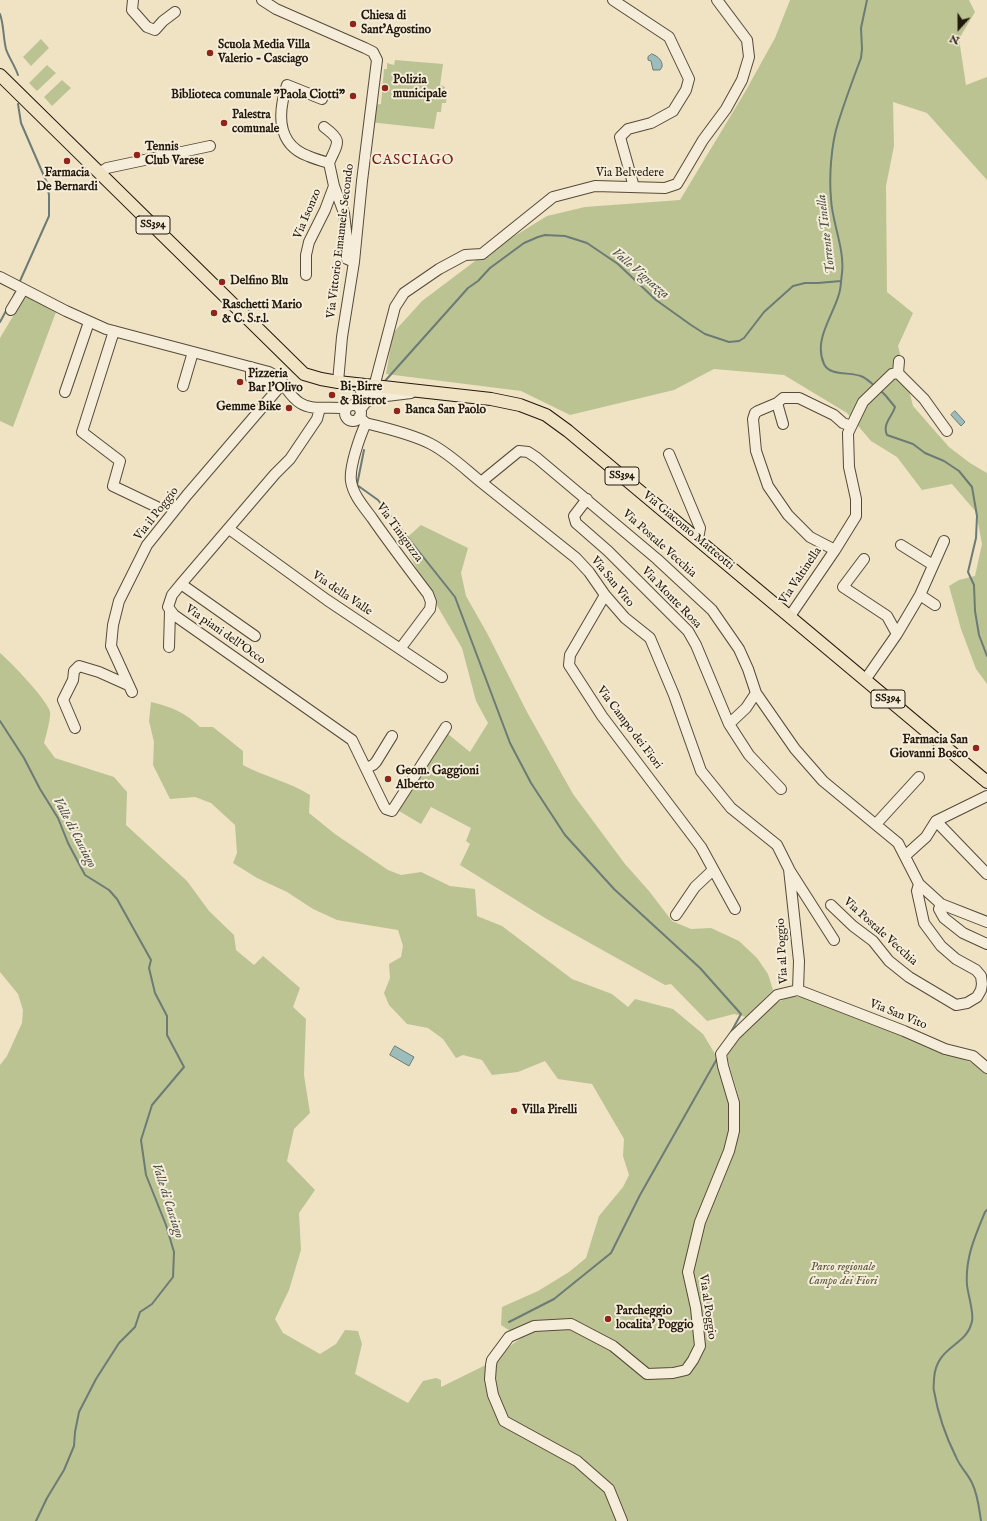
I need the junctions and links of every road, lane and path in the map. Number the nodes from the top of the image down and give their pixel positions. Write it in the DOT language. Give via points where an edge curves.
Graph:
graph roads {
  1 [pos="132,0"];
  2 [pos="262,0"];
  3 [pos="613,0"];
  4 [pos="717,0"];
  5 [pos="176,12"];
  6 [pos="0,75"];
  7 [pos="322,99"];
  8 [pos="324,126"];
  9 [pos="210,146"];
  10 [pos="329,163"];
  11 [pos="99,173"];
  12 [pos="334,186"];
  13 [pos="634,187"];
  14 [pos="354,262"];
  15 [pos="306,275"];
  16 [pos="0,277"];
  17 [pos="23,290"];
  18 [pos="11,310"];
  19 [pos="89,322"];
  20 [pos="114,332"];
  21 [pos="193,352"];
  22 [pos="899,361"];
  23 [pos="898,373"];
  24 [pos="338,382"];
  25 [pos="283,383"];
  26 [pos="183,386"];
  27 [pos="368,386"];
  28 [pos="65,392"];
  29 [pos="427,392"];
  30 [pos="777,403"];
  31 [pos="320,408"];
  32 [pos="346,409"];
  33 [pos="362,411"];
  34 [pos="783,424"];
  35 [pos="851,426"];
  36 [pos="948,431"];
  37 [pos="669,454"];
  38 [pos="481,482"];
  39 [pos="587,498"];
  40 [pos="157,507"];
  41 [pos="229,529"];
  42 [pos="698,539"];
  43 [pos="944,541"];
  44 [pos="901,545"];
  45 [pos="835,550"];
  46 [pos="864,559"];
  47 [pos="933,565"];
  48 [pos="181,584"];
  49 [pos="920,595"];
  50 [pos="605,596"];
  51 [pos="934,605"];
  52 [pos="170,611"];
  53 [pos="790,616"];
  54 [pos="898,634"];
  55 [pos="255,636"];
  56 [pos="168,646"];
  57 [pos="400,649"];
  58 [pos="442,677"];
  59 [pos="865,680"];
  60 [pos="756,694"];
  61 [pos="729,724"];
  62 [pos="446,726"];
  63 [pos="75,728"];
  64 [pos="392,736"];
  65 [pos="692,748"];
  66 [pos="366,768"];
  67 [pos="919,777"];
  68 [pos="987,782"];
  69 [pos="781,789"];
  70 [pos="987,796"];
  71 [pos="936,821"];
  72 [pos="876,824"];
  73 [pos="906,855"];
  74 [pos="789,869"];
  75 [pos="713,870"];
  76 [pos="987,874"];
  77 [pos="919,884"];
  78 [pos="941,904"];
  79 [pos="831,905"];
  80 [pos="735,909"];
  81 [pos="676,915"];
  82 [pos="987,922"];
  83 [pos="834,940"];
  84 [pos="987,944"];
  85 [pos="798,990"];
  86 [pos="987,1068"];
  87 [pos="622,1521"];
  1 -- 5 [label="street" via="132,10 147,26 155,30"];
  2 -- 14 [label="street, Via Vittorio Emanuele Secondo" via="276,9 373,52 377,60"];
  3 -- 13 [label="street" via="669,37 689,79 686,90 673,111 650,123 628,130 620,137"];
  4 -- 13 [label="street, Via Belvedere" via="747,40 749,57 742,80 677,184 665,188"];
  6 -- 11 [label="main road, Via Giacomo Matteotti / SS394"];
  7 -- 10 [label="street" via="287,85 283,98 283,134 293,147 307,156"];
  8 -- 10 [label="street" via="337,139"];
  9 -- 11 [label="street" via="107,168"];
  10 -- 12 [label="street"];
  11 -- 24 [label="main road, Via Giacomo Matteotti / SS394" via="300,371 309,376"];
  12 -- 14 [label="street" via="344,213 347,259"];
  12 -- 15 [label="street, Via Isonzo" via="309,242"];
  13 -- 27 [label="street, Via Belvedere" via="595,186 553,197 482,254 465,256 439,269 404,293 395,306"];
  14 -- 24 [label="street, Via Vittorio Emanuele Secondo"];
  16 -- 17 [label="street"];
  17 -- 18 [label="street"];
  17 -- 19 [label="street"];
  19 -- 20 [label="street"];
  19 -- 28 [label="street"];
  20 -- 21 [label="street"];
  20 -- 40 [label="street" via="82,432 120,461 113,486"];
  21 -- 25 [label="street" via="251,367 251,378 268,384 276,375"];
  21 -- 26 [label="street"];
  22 -- 23 [label="street"];
  23 -- 35 [label="street, Via Valtinella" via="892,374 863,402"];
  23 -- 36 [label="street" via="924,399"];
  24 -- 27 [label="main road, Via Giacomo Matteotti / SS394"];
  25 -- 31 [label="street" via="298,402"];
  25 -- 63 [label="street, Via il Poggio" via="147,545 119,601 113,626 111,646 130,688 99,672 79,666 74,671 73,680 63,700"];
  27 -- 29 [label="main road, Via Giacomo Matteotti / SS394"];
  27 -- 33 [label="street, Via Belvedere" via="361,395"];
  29 -- 33 [label="street" via="378,397"];
  29 -- 42 [label="main road, Via Giacomo Matteotti / SS394" via="520,405 546,415"];
  30 -- 34 [label="street"];
  30 -- 35 [label="street, Via Valtinella" via="783,398 799,398"];
  30 -- 45 [label="street, Via Valtinella" via="755,413 753,419 756,451 768,486 788,515 810,537"];
  31 -- 32 [label="street"];
  31 -- 41 [label="street, Via piani dell'Occo" via="317,419 290,460"];
  32 -- 33 [label="street" via="352,405"];
  32 -- 33 [label="street" via="348,419 355,420"];
  33 -- 38 [label="street" via="432,444"];
  33 -- 57 [label="street, Via Tiniguzza" via="361,434 352,468 352,484 361,503 428,594 431,602 430,609"];
  35 -- 45 [label="street, Via Valtinella" via="848,433 849,467 856,499 856,516"];
  37 -- 42 [label="street" via="700,528"];
  38 -- 39 [label="street, Via Postale Vecchia" via="515,453 523,451 532,454"];
  38 -- 50 [label="street, Via San Vito" via="576,558"];
  39 -- 60 [label="street, Via Postale Vecchia" via="712,610 739,649"];
  39 -- 61 [label="street, Via Monte Rosa" via="575,514 575,521 688,631"];
  41 -- 48 [label="street, Via piani dell'Occo"];
  41 -- 57 [label="street, Via della Valle"];
  42 -- 53 [label="main road, Via Giacomo Matteotti / SS394"];
  43 -- 47 [label="street"];
  44 -- 47 [label="street"];
  45 -- 53 [label="street, Via Valtinella"];
  46 -- 54 [label="street" via="843,587 887,616"];
  47 -- 49 [label="street"];
  48 -- 52 [label="street, Via piani dell'Occo" via="170,599"];
  48 -- 55 [label="street"];
  49 -- 51 [label="street"];
  49 -- 54 [label="street"];
  50 -- 65 [label="street, Via San Vito" via="625,618 650,638 674,695"];
  50 -- 75 [label="street, Via Campo dei Fiori" via="570,655 569,665 602,716 701,847"];
  52 -- 56 [label="street"];
  52 -- 66 [label="street, Via piani dell'Occo" via="352,740"];
  53 -- 59 [label="main road, SS394"];
  54 -- 59 [label="street"];
  57 -- 58 [label="street, Via della Valle"];
  59 -- 68 [label="main road, SS394"];
  60 -- 61 [label="street"];
  60 -- 72 [label="street, Via Postale Vecchia" via="795,749 823,781"];
  61 -- 69 [label="street, Via Monte Rosa" via="749,755"];
  62 -- 66 [label="street, Via piani dell'Occo" via="392,811 384,806"];
  64 -- 66 [label="street" via="376,762"];
  65 -- 74 [label="street, Via al Poggio" via="701,771 709,781 731,808 777,845"];
  67 -- 72 [label="street"];
  70 -- 71 [label="street"];
  71 -- 73 [label="street" via="926,837"];
  71 -- 76 [label="street"];
  72 -- 73 [label="street, Via Postale Vecchia" via="898,843"];
  73 -- 77 [label="street, Via Postale Vecchia"];
  74 -- 83 [label="street, Via al Poggio"];
  74 -- 85 [label="street, Via al Poggio" via="799,961"];
  75 -- 80 [label="street, Via Campo dei Fiori"];
  75 -- 81 [label="street" via="695,887"];
  77 -- 78 [label="street, Via Postale Vecchia"];
  77 -- 79 [label="street, Via Postale Vecchia" via="916,891 924,923 941,946 981,976 981,990 967,1003 956,1005 909,977 888,961 873,941"];
  78 -- 82 [label="street, Via Postale Vecchia"];
  78 -- 84 [label="street, Via Postale Vecchia" via="939,909 944,918 963,933"];
  85 -- 86 [label="street, Via San Vito" via="945,1049 973,1056"];
  85 -- 87 [label="street, Via al Poggio" via="777,996 735,1035 721,1054 734,1103 734,1131 729,1151 700,1222 688,1272 696,1308 700,1346 686,1370 648,1374 613,1346 572,1324 534,1326 509,1337 492,1360 490,1379 493,1395 504,1421 577,1461 609,1488"];
}
